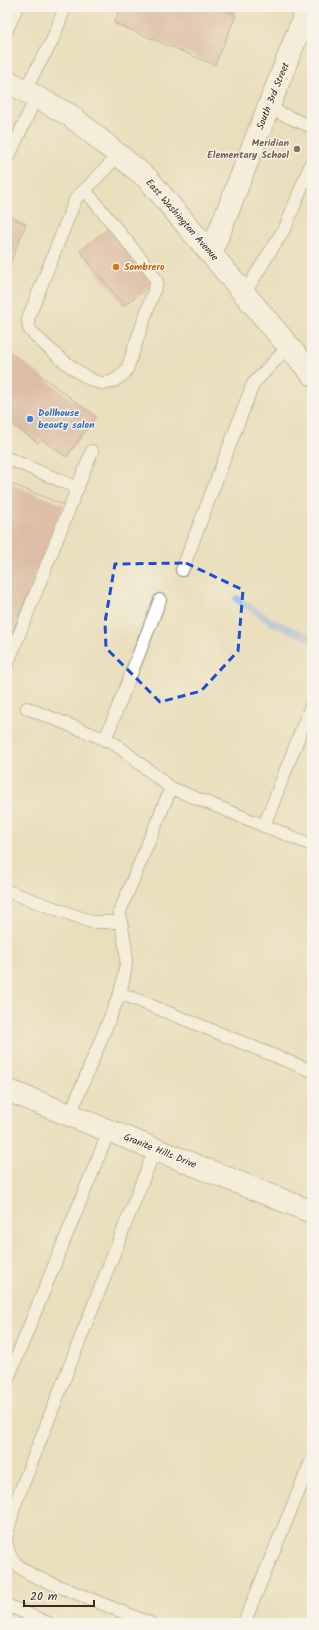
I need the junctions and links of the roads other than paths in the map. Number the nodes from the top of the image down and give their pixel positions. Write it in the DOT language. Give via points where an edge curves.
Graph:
graph roads {
  1 [pos="17,7"];
  2 [pos="65,7"];
  3 [pos="308,7"];
  4 [pos="7,30"];
  5 [pos="23,90"];
  6 [pos="268,108"];
  7 [pos="312,127"];
  8 [pos="7,153"];
  9 [pos="118,155"];
  10 [pos="312,160"];
  11 [pos="85,190"];
  12 [pos="211,253"];
  13 [pos="244,294"];
  14 [pos="288,347"];
  15 [pos="312,374"];
  16 [pos="92,451"];
  17 [pos="7,458"];
  18 [pos="78,488"];
  19 [pos="182,570"];
  20 [pos="160,600"];
  21 [pos="7,666"];
  22 [pos="312,703"];
  23 [pos="27,708"];
  24 [pos="105,740"];
  25 [pos="171,788"];
  26 [pos="264,826"];
  27 [pos="312,845"];
  28 [pos="7,891"];
  29 [pos="120,922"];
  30 [pos="120,993"];
  31 [pos="312,1071"];
  32 [pos="7,1090"];
  33 [pos="70,1115"];
  34 [pos="109,1131"];
  35 [pos="155,1149"];
  36 [pos="312,1212"];
  37 [pos="7,1381"];
  38 [pos="312,1460"];
  39 [pos="7,1535"];
  40 [pos="7,1544"];
  41 [pos="7,1605"];
  42 [pos="48,1623"];
  43 [pos="150,1623"];
  44 [pos="244,1623"];
  1 -- 4 [label="lane"];
  2 -- 5 [label="lane" via="52,41"];
  3 -- 6 [label="street, South 3rd Street"];
  5 -- 8 [label="lane" via="10,154"];
  5 -- 9 [label="street, East Washington Avenue" via="71,116"];
  6 -- 7 [label="lane"];
  6 -- 12 [label="street, South 3rd Street"];
  9 -- 11 [label="lane"];
  9 -- 12 [label="street, East Washington Avenue" via="148,179"];
  10 -- 13 [label="lane" via="286,226"];
  11 -- 11 [label="lane" via="151,271 157,282 127,369 121,378 102,384 88,379 41,342 29,329 28,319 76,198"];
  12 -- 13 [label="street, East Washington Avenue"];
  13 -- 14 [label="street, East Washington Avenue"];
  14 -- 15 [label="street, East Washington Avenue"];
  14 -- 19 [label="lane" via="253,384"];
  16 -- 18 [label="lane"];
  17 -- 18 [label="lane"];
  18 -- 21 [label="lane"];
  20 -- 24 [label="lane"];
  22 -- 26 [label="lane"];
  23 -- 24 [label="lane"];
  24 -- 25 [label="lane" via="114,744"];
  25 -- 26 [label="lane"];
  25 -- 29 [label="lane" via="120,911"];
  26 -- 27 [label="lane"];
  28 -- 29 [label="lane" via="92,922"];
  29 -- 30 [label="lane" via="126,956"];
  30 -- 31 [label="lane"];
  30 -- 33 [label="lane"];
  32 -- 33 [label="street, Granite Hills Drive"];
  33 -- 34 [label="street, Granite Hills Drive"];
  34 -- 35 [label="street, Granite Hills Drive"];
  34 -- 37 [label="lane"];
  35 -- 36 [label="street, Granite Hills Drive"];
  35 -- 39 [label="lane" via="14,1507"];
  38 -- 44 [label="lane"];
  40 -- 43 [label="lane" via="13,1562 36,1578"];
  41 -- 42 [label="lane"];
}
